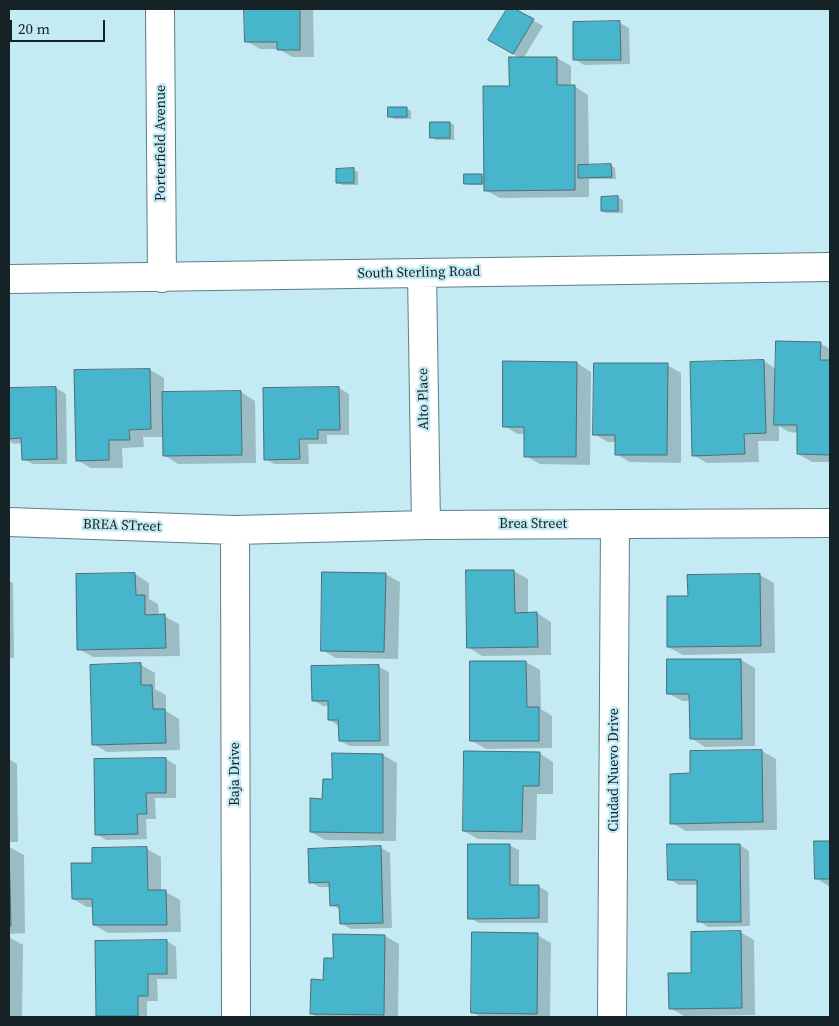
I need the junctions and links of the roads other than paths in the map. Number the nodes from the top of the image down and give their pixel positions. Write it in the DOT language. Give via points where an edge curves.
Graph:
graph roads {
  1 [pos="160,9"];
  2 [pos="830,267"];
  3 [pos="422,273"];
  4 [pos="162,278"];
  5 [pos="9,280"];
  6 [pos="9,522"];
  7 [pos="830,523"];
  8 [pos="615,524"];
  9 [pos="426,525"];
  10 [pos="235,530"];
  11 [pos="236,1017"];
  12 [pos="612,1017"];
  1 -- 4 [label="street, Porterfield Avenue"];
  2 -- 3 [label="street, South Sterling Road"];
  3 -- 4 [label="street, South Sterling Road"];
  3 -- 9 [label="street, Alto Place"];
  4 -- 5 [label="street, South Sterling Road"];
  6 -- 10 [label="street, BREA STreet"];
  7 -- 8 [label="street, Brea Street"];
  8 -- 9 [label="street, Brea Street"];
  8 -- 12 [label="street, Ciudad Nuevo Drive"];
  9 -- 10 [label="street, Brea Street"];
  10 -- 11 [label="street, Baja Drive"];
}
